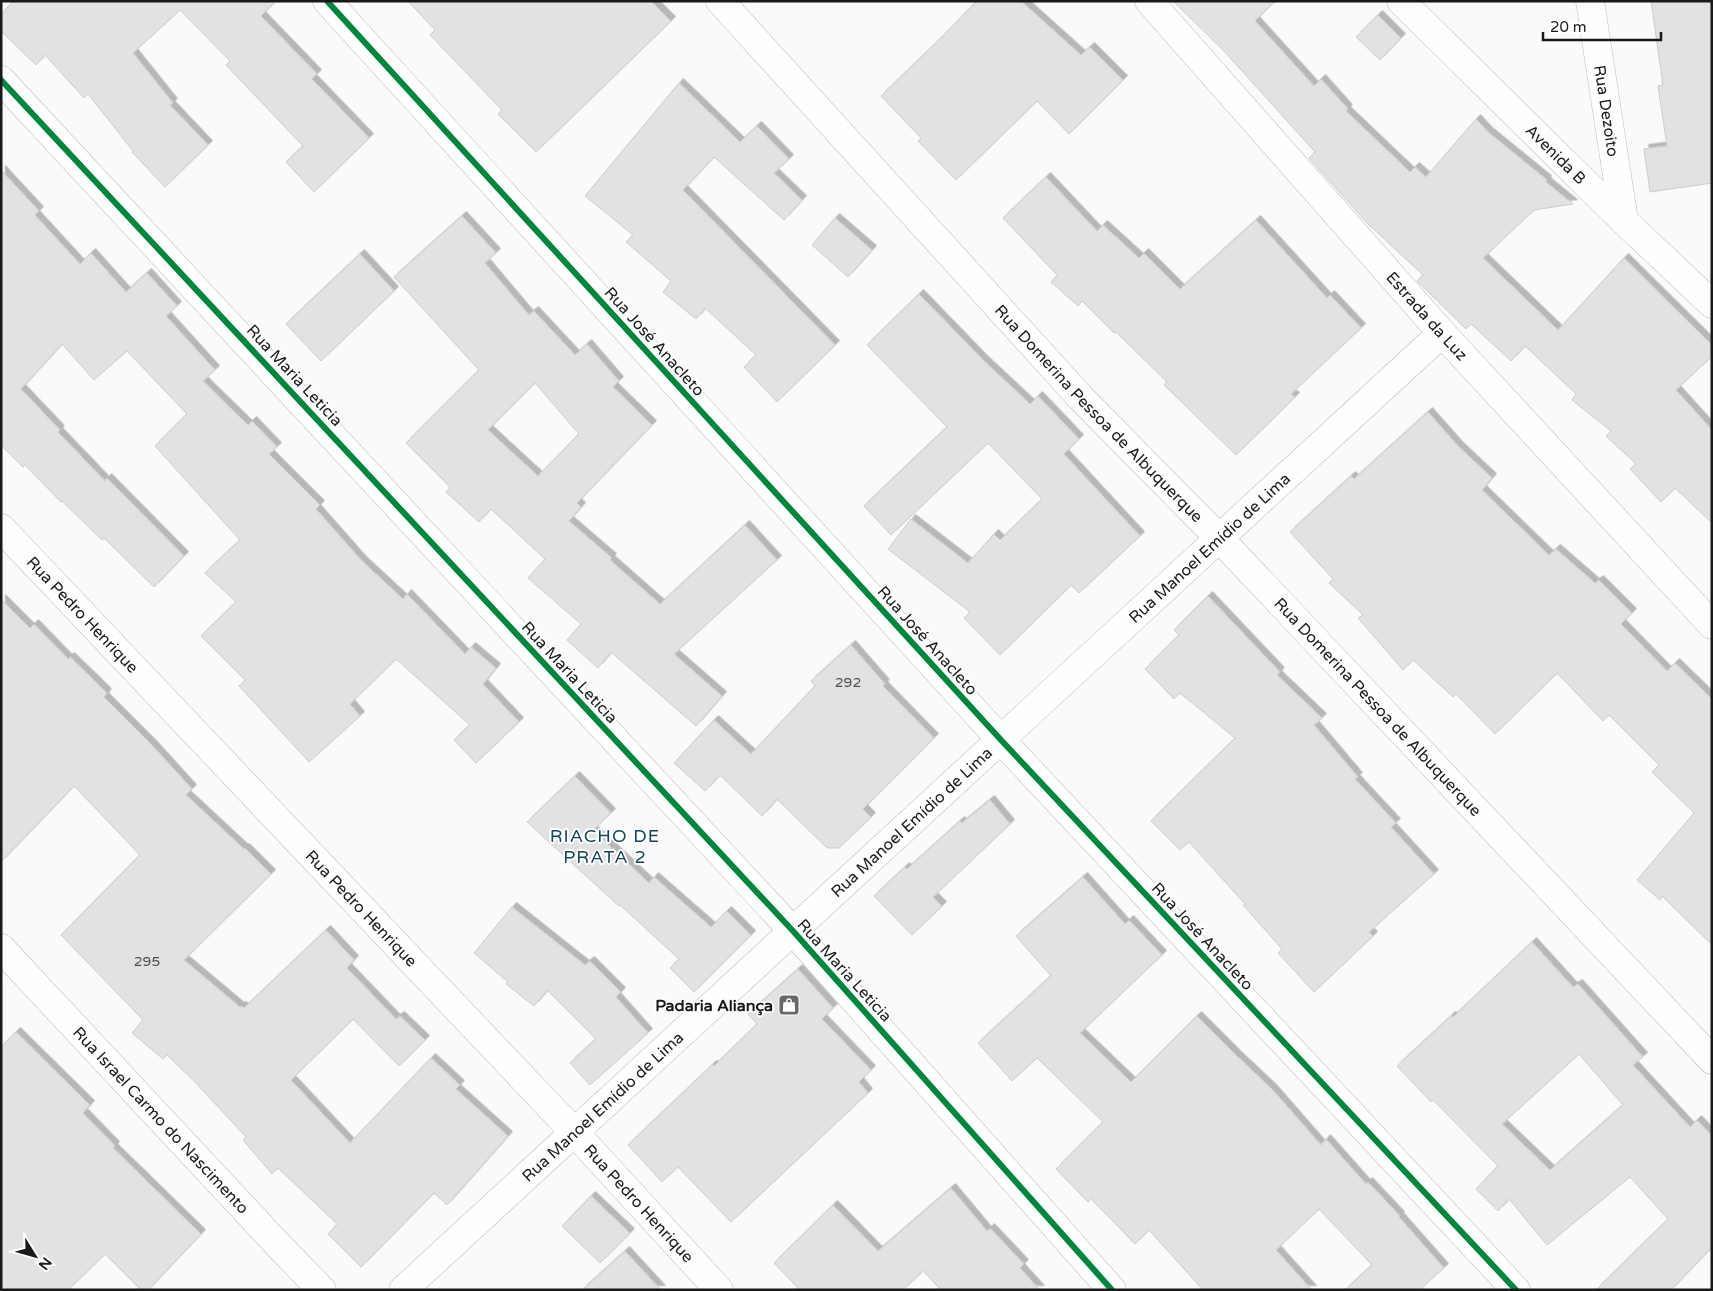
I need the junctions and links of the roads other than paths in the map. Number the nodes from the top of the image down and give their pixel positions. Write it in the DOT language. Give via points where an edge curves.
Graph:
graph roads {
  1 [pos="327,1"];
  2 [pos="720,1"];
  3 [pos="1149,1"];
  4 [pos="1402,1"];
  5 [pos="1590,1"];
  6 [pos="1,80"];
  7 [pos="1624,221"];
  8 [pos="1712,304"];
  9 [pos="1442,333"];
  10 [pos="1,528"];
  11 [pos="1219,538"];
  12 [pos="1712,625"];
  13 [pos="1001,740"];
  14 [pos="793,932"];
  15 [pos="1,948"];
  16 [pos="1712,1060"];
  17 [pos="574,1133"];
  18 [pos="322,1290"];
  19 [pos="403,1290"];
  20 [pos="719,1290"];
  21 [pos="1112,1290"];
  22 [pos="1516,1290"];
  1 -- 13 [label="street, Rua José Anacleto"];
  2 -- 11 [label="street, Rua Domerina Pessoa de Albuquerque" via="1081,398"];
  3 -- 9 [label="street, Estrada da Luz"];
  4 -- 7 [label="street, Avenida B"];
  5 -- 7 [label="street, Rua Dezoito"];
  6 -- 14 [label="street, Rua Maria Leticia"];
  7 -- 8 [label="street, Avenida B"];
  9 -- 11 [label="street, Rua Manoel Emídio de Lima"];
  9 -- 12 [label="street, Estrada da Luz"];
  10 -- 17 [label="street, Rua Pedro Henrique"];
  11 -- 13 [label="street, Rua Manoel Emídio de Lima"];
  11 -- 16 [label="street, Rua Domerina Pessoa de Albuquerque"];
  13 -- 14 [label="street, Rua Manoel Emídio de Lima"];
  13 -- 22 [label="street, Rua José Anacleto"];
  14 -- 17 [label="street, Rua Manoel Emídio de Lima"];
  14 -- 21 [label="street, Rua Maria Leticia"];
  15 -- 18 [label="street, Rua Israel Carmo do Nascimento"];
  17 -- 19 [label="street, Rua Manoel Emídio de Lima"];
  17 -- 20 [label="street, Rua Pedro Henrique"];
}
